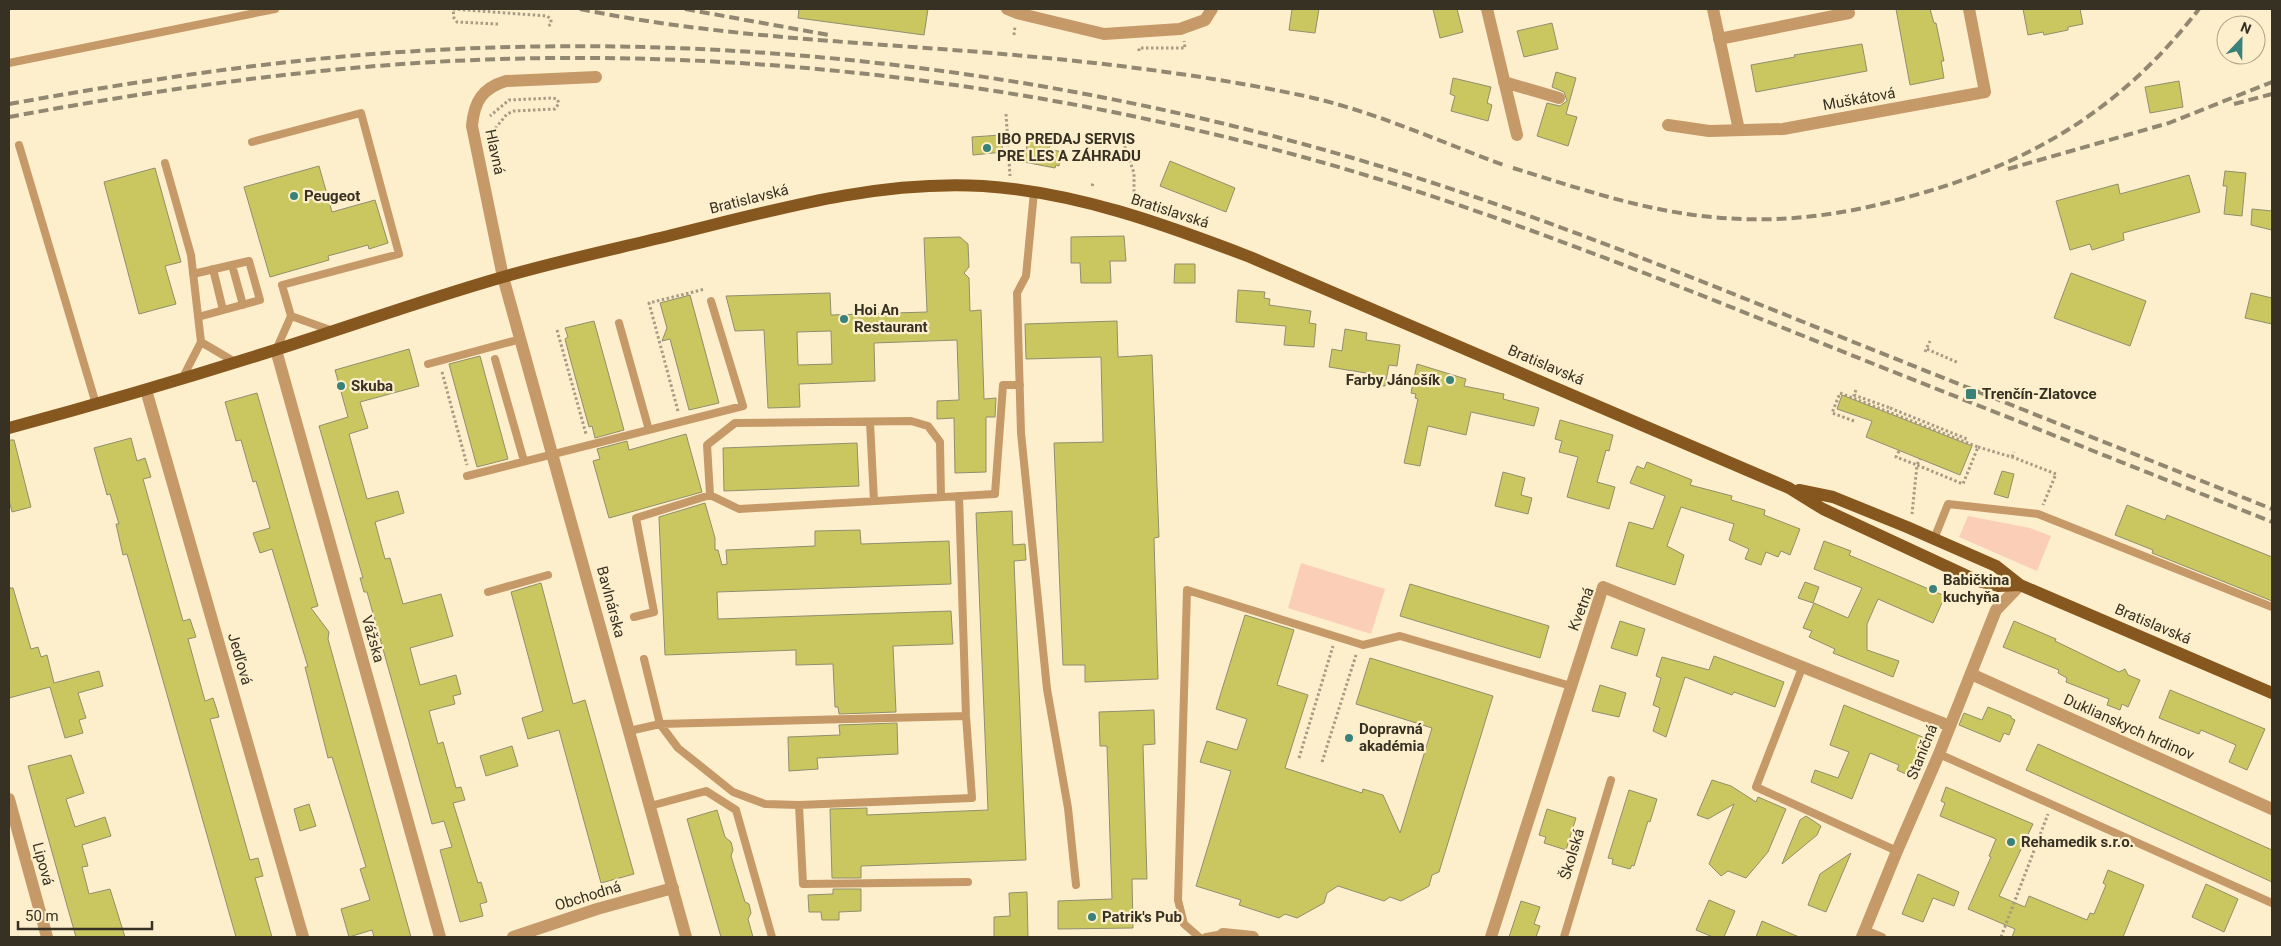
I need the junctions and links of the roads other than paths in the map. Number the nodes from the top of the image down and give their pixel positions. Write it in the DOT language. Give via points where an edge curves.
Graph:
graph roads {
  1 [pos="274,9"];
  2 [pos="1007,9"];
  3 [pos="1212,9"];
  4 [pos="1487,9"];
  5 [pos="1712,9"];
  6 [pos="1969,9"];
  7 [pos="1848,13"];
  8 [pos="1719,39"];
  9 [pos="9,64"];
  10 [pos="596,77"];
  11 [pos="1504,82"];
  12 [pos="1559,98"];
  13 [pos="1668,124"];
  14 [pos="1739,130"];
  15 [pos="1517,135"];
  16 [pos="252,142"];
  17 [pos="19,145"];
  18 [pos="165,163"];
  19 [pos="1034,192"];
  20 [pos="232,265"];
  21 [pos="213,269"];
  22 [pos="193,274"];
  23 [pos="504,277"];
  24 [pos="711,301"];
  25 [pos="243,305"];
  26 [pos="223,310"];
  27 [pos="290,316"];
  28 [pos="198,317"];
  29 [pos="619,324"];
  30 [pos="334,331"];
  31 [pos="521,339"];
  32 [pos="201,342"];
  33 [pos="276,350"];
  34 [pos="495,359"];
  35 [pos="235,362"];
  36 [pos="428,364"];
  37 [pos="182,379"];
  38 [pos="1020,385"];
  39 [pos="146,390"];
  40 [pos="96,404"];
  41 [pos="870,422"];
  42 [pos="9,428"];
  43 [pos="649,430"];
  44 [pos="552,454"];
  45 [pos="524,461"];
  46 [pos="469,475"];
  47 [pos="1789,488"];
  48 [pos="710,495"];
  49 [pos="959,496"];
  50 [pos="941,497"];
  51 [pos="874,501"];
  52 [pos="1934,539"];
  53 [pos="548,576"];
  54 [pos="2020,585"];
  55 [pos="488,592"];
  56 [pos="2272,607"];
  57 [pos="634,617"];
  58 [pos="644,659"];
  59 [pos="1802,668"];
  60 [pos="1972,674"];
  61 [pos="1571,686"];
  62 [pos="2272,693"];
  63 [pos="966,716"];
  64 [pos="660,724"];
  65 [pos="1950,726"];
  66 [pos="629,730"];
  67 [pos="1940,754"];
  68 [pos="1611,780"];
  69 [pos="9,799"];
  70 [pos="799,805"];
  71 [pos="650,806"];
  72 [pos="2272,809"];
  73 [pos="1897,851"];
  74 [pos="968,882"];
  75 [pos="1076,884"];
  76 [pos="673,888"];
  77 [pos="2272,903"];
  78 [pos="1223,934"];
  79 [pos="1864,934"];
  80 [pos="47,937"];
  81 [pos="303,937"];
  82 [pos="440,937"];
  83 [pos="513,937"];
  84 [pos="686,937"];
  85 [pos="772,937"];
  86 [pos="1199,937"];
  87 [pos="1206,937"];
  88 [pos="1253,937"];
  89 [pos="1491,937"];
  90 [pos="1564,937"];
  91 [pos="1882,937"];
  1 -- 9 [label="lane"];
  2 -- 3 [label="street" via="1104,34 1180,29 1205,20"];
  4 -- 11 [label="street"];
  5 -- 8 [label="street"];
  6 -- 14 [label="street, Muškátová" via="1985,92 1783,129"];
  7 -- 8 [label="street"];
  8 -- 14 [label="street"];
  10 -- 23 [label="street, Hlavná" via="506,82 492,85 479,97 472,126"];
  11 -- 12 [label="street"];
  11 -- 15 [label="street"];
  13 -- 14 [label="street, Muškátová" via="1709,131"];
  16 -- 27 [label="lane" via="361,113 399,254 282,285"];
  17 -- 40 [label="lane"];
  18 -- 22 [label="lane" via="191,255"];
  19 -- 23 [label="main road, Bratislavská" via="940,185 841,195"];
  19 -- 38 [label="lane" via="1026,276 1017,293"];
  19 -- 47 [label="main road, Bratislavská" via="1126,213 1250,257"];
  20 -- 21 [label="lane"];
  20 -- 25 [label="lane"];
  20 -- 25 [label="lane" via="248,261 260,300"];
  21 -- 22 [label="lane"];
  21 -- 26 [label="lane"];
  22 -- 28 [label="lane"];
  23 -- 30 [label="main road, Bratislavská"];
  23 -- 31 [label="street, Bavlnárska"];
  24 -- 43 [label="lane" via="743,406"];
  25 -- 26 [label="lane"];
  26 -- 28 [label="lane"];
  27 -- 30 [label="lane"];
  27 -- 33 [label="lane"];
  28 -- 32 [label="lane"];
  29 -- 43 [label="lane"];
  30 -- 33 [label="main road, Bratislavská"];
  31 -- 36 [label="lane"];
  31 -- 44 [label="street, Bavlnárska"];
  32 -- 35 [label="lane"];
  32 -- 37 [label="lane"];
  33 -- 35 [label="main road, Bratislavská"];
  33 -- 82 [label="street, Vážska"];
  34 -- 45 [label="lane"];
  35 -- 37 [label="main road, Bratislavská"];
  37 -- 39 [label="main road, Bratislavská"];
  38 -- 49 [label="lane" via="1003,385 994,494"];
  38 -- 75 [label="lane" via="1021,433 1047,689 1068,808"];
  39 -- 40 [label="main road, Bratislavská"];
  39 -- 81 [label="street, Jedľová"];
  40 -- 42 [label="main road, Bratislavská"];
  41 -- 48 [label="lane" via="735,423 707,445"];
  41 -- 50 [label="lane" via="911,421 928,426 940,442"];
  41 -- 51 [label="lane"];
  43 -- 44 [label="lane"];
  44 -- 45 [label="lane"];
  44 -- 66 [label="street, Bavlnárska"];
  45 -- 46 [label="lane"];
  47 -- 52 [label="main road, Bratislavská" via="1833,497"];
  47 -- 54 [label="main road, Bratislavská" via="1823,509 1978,580 1998,586"];
  48 -- 51 [label="lane" via="739,509"];
  48 -- 57 [label="lane" via="636,518 654,612"];
  49 -- 50 [label="lane"];
  49 -- 63 [label="lane"];
  50 -- 51 [label="lane"];
  52 -- 54 [label="main road, Bratislavská" via="1996,566"];
  52 -- 56 [label="lane" via="1948,504 2038,514"];
  53 -- 55 [label="lane"];
  54 -- 60 [label="street, Staničná" via="1996,610"];
  54 -- 62 [label="main road, Bratislavská"];
  58 -- 64 [label="lane"];
  59 -- 61 [label="street, Kvetná" via="1603,586"];
  59 -- 65 [label="street, Kvetná"];
  59 -- 73 [label="lane" via="1756,787"];
  60 -- 65 [label="street, Staničná"];
  60 -- 72 [label="street, Duklianskych hrdinov"];
  61 -- 86 [label="lane" via="1400,636 1363,645 1187,590 1178,900 1184,924"];
  61 -- 89 [label="street, Kvetná"];
  63 -- 64 [label="lane"];
  63 -- 70 [label="lane" via="972,798"];
  64 -- 66 [label="lane"];
  64 -- 70 [label="lane" via="678,748 733,792 765,804"];
  65 -- 67 [label="street, Staničná"];
  66 -- 71 [label="street, Bavlnárska"];
  67 -- 73 [label="street, Staničná"];
  67 -- 77 [label="lane"];
  68 -- 90 [label="lane, Školská"];
  69 -- 80 [label="street, Lipová"];
  70 -- 74 [label="lane" via="803,884"];
  71 -- 76 [label="street, Bavlnárska"];
  71 -- 85 [label="lane" via="706,791 736,810"];
  73 -- 79 [label="street, Staničná"];
  76 -- 83 [label="street, Obchodná"];
  76 -- 84 [label="street, Bavlnárska"];
  78 -- 87 [label="lane"];
  78 -- 88 [label="street"];
  79 -- 91 [label="lane"];
}
